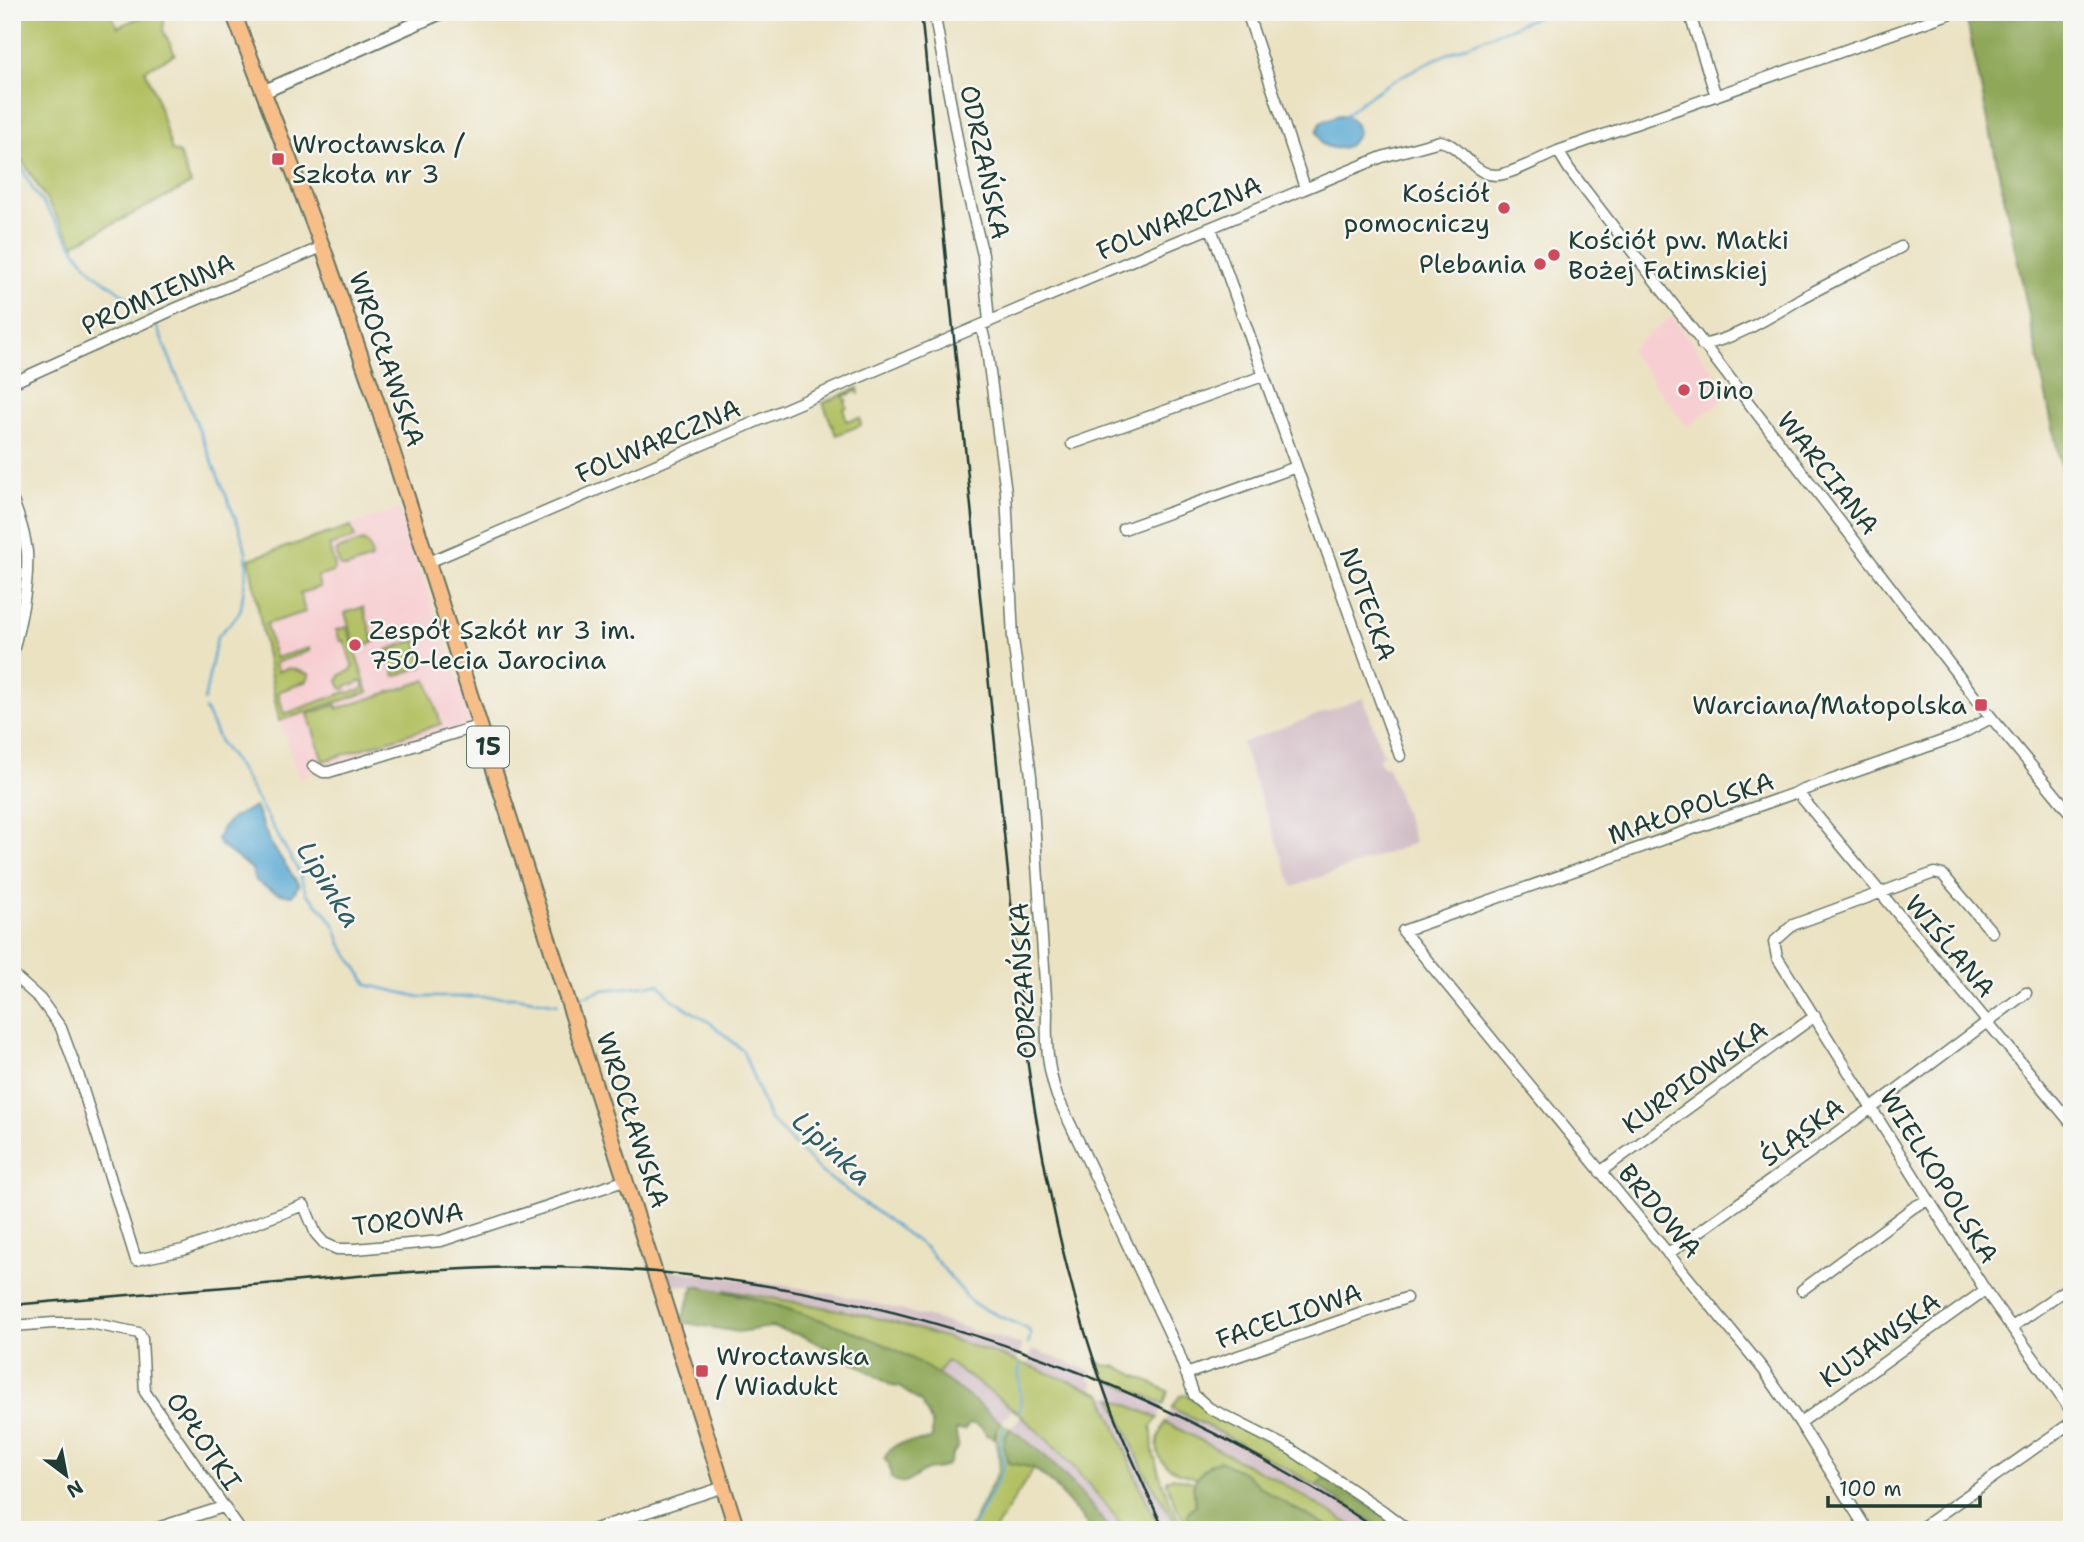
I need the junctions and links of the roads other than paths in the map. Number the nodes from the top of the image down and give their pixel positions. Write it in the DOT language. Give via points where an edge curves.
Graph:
graph roads {
  1 [pos="233,12"];
  2 [pos="442,12"];
  3 [pos="934,12"];
  4 [pos="1247,12"];
  5 [pos="1689,12"];
  6 [pos="1954,12"];
  7 [pos="264,92"];
  8 [pos="1716,96"];
  9 [pos="1558,151"];
  10 [pos="1305,188"];
  11 [pos="1211,228"];
  12 [pos="322,247"];
  13 [pos="1900,247"];
  14 [pos="985,324"];
  15 [pos="1702,345"];
  16 [pos="1264,376"];
  17 [pos="12,383"];
  18 [pos="1072,444"];
  19 [pos="1296,467"];
  20 [pos="12,499"];
  21 [pos="1124,529"];
  22 [pos="429,562"];
  23 [pos="12,656"];
  24 [pos="1991,718"];
  25 [pos="481,725"];
  26 [pos="1400,756"];
  27 [pos="313,766"];
  28 [pos="1798,793"];
  29 [pos="2072,816"];
  30 [pos="1879,893"];
  31 [pos="1403,931"];
  32 [pos="1992,932"];
  33 [pos="12,974"];
  34 [pos="2026,993"];
  35 [pos="1815,1016"];
  36 [pos="1986,1022"];
  37 [pos="1872,1108"];
  38 [pos="2072,1124"];
  39 [pos="1600,1172"];
  40 [pos="627,1180"];
  41 [pos="1928,1200"];
  42 [pos="1668,1254"];
  43 [pos="2072,1284"];
  44 [pos="1802,1290"];
  45 [pos="1985,1290"];
  46 [pos="1406,1298"];
  47 [pos="12,1326"];
  48 [pos="2012,1328"];
  49 [pos="1186,1374"];
  50 [pos="2072,1412"];
  51 [pos="2072,1422"];
  52 [pos="1800,1423"];
  53 [pos="724,1487"];
  54 [pos="223,1507"];
  55 [pos="151,1530"];
  56 [pos="240,1530"];
  57 [pos="592,1530"];
  58 [pos="737,1530"];
  59 [pos="1408,1530"];
  60 [pos="1867,1530"];
  61 [pos="1918,1530"];
  1 -- 7 [label="main road, WROCŁAWSKA / 15"];
  2 -- 7 [label="street"];
  3 -- 14 [label="street, ODRZAŃSKA" via="965,182 984,255"];
  4 -- 10 [label="street"];
  5 -- 8 [label="street"];
  6 -- 8 [label="street, FOLWARCZNA"];
  7 -- 12 [label="main road, WROCŁAWSKA / 15"];
  8 -- 9 [label="street, FOLWARCZNA"];
  9 -- 10 [label="street, FOLWARCZNA" via="1495,175 1474,166 1449,142 1433,142"];
  9 -- 15 [label="street, WARCIANA"];
  10 -- 11 [label="street, FOLWARCZNA"];
  11 -- 14 [label="street, FOLWARCZNA"];
  11 -- 16 [label="street, NOTECKA"];
  12 -- 17 [label="street, PROMIENNA"];
  12 -- 22 [label="main road, WROCŁAWSKA / 15"];
  13 -- 15 [label="street" via="1781,311"];
  14 -- 22 [label="street, FOLWARCZNA"];
  14 -- 49 [label="street, ODRZAŃSKA" via="1006,492 1013,639 1031,776 1049,1072"];
  15 -- 24 [label="street, WARCIANA"];
  16 -- 18 [label="street"];
  16 -- 19 [label="street, NOTECKA"];
  19 -- 21 [label="street"];
  19 -- 26 [label="street, NOTECKA"];
  20 -- 23 [label="street" via="27,552 26,588"];
  22 -- 25 [label="main road, WROCŁAWSKA / 15"];
  24 -- 28 [label="street, MAŁOPOLSKA" via="1956,736"];
  24 -- 29 [label="street, WARCIANA"];
  25 -- 27 [label="street" via="329,772"];
  25 -- 40 [label="main road, WROCŁAWSKA / 15"];
  28 -- 30 [label="street, WIŚLANA"];
  28 -- 31 [label="street, MAŁOPOLSKA"];
  30 -- 32 [label="street" via="1934,873 1943,876"];
  30 -- 35 [label="street, WIELKOPOLSKA" via="1793,925 1774,942 1777,957"];
  30 -- 36 [label="street, WIŚLANA"];
  31 -- 39 [label="street, BRDOWA"];
  33 -- 40 [label="street, TOROWA" via="40,999 61,1028 136,1260 183,1250 304,1205 316,1234 337,1249 441,1241"];
  34 -- 36 [label="street, ŚLĄSKA"];
  35 -- 37 [label="street, WIELKOPOLSKA"];
  35 -- 39 [label="street, KURPIOWSKA"];
  36 -- 37 [label="street, ŚLĄSKA"];
  36 -- 38 [label="street, WIŚLANA"];
  37 -- 41 [label="street, WIELKOPOLSKA"];
  37 -- 42 [label="street, ŚLĄSKA"];
  39 -- 42 [label="street, BRDOWA"];
  40 -- 53 [label="main road, WROCŁAWSKA / 15"];
  41 -- 44 [label="street"];
  41 -- 45 [label="street, WIELKOPOLSKA"];
  42 -- 52 [label="street, BRDOWA" via="1763,1369"];
  43 -- 48 [label="street"];
  45 -- 48 [label="street, WIELKOPOLSKA"];
  45 -- 52 [label="street, KUJAWSKA"];
  46 -- 49 [label="street, FACELIOWA"];
  47 -- 54 [label="street, OPŁOTKI" via="90,1323 139,1332 145,1392"];
  48 -- 50 [label="street, WIELKOPOLSKA"];
  49 -- 59 [label="street, ODRZAŃSKA" via="1194,1395 1209,1408 1289,1448"];
  51 -- 61 [label="street"];
  52 -- 60 [label="street, BRDOWA"];
  53 -- 57 [label="street"];
  53 -- 58 [label="main road, WROCŁAWSKA / 15"];
  54 -- 55 [label="street"];
  54 -- 56 [label="street, OPŁOTKI"];
}
